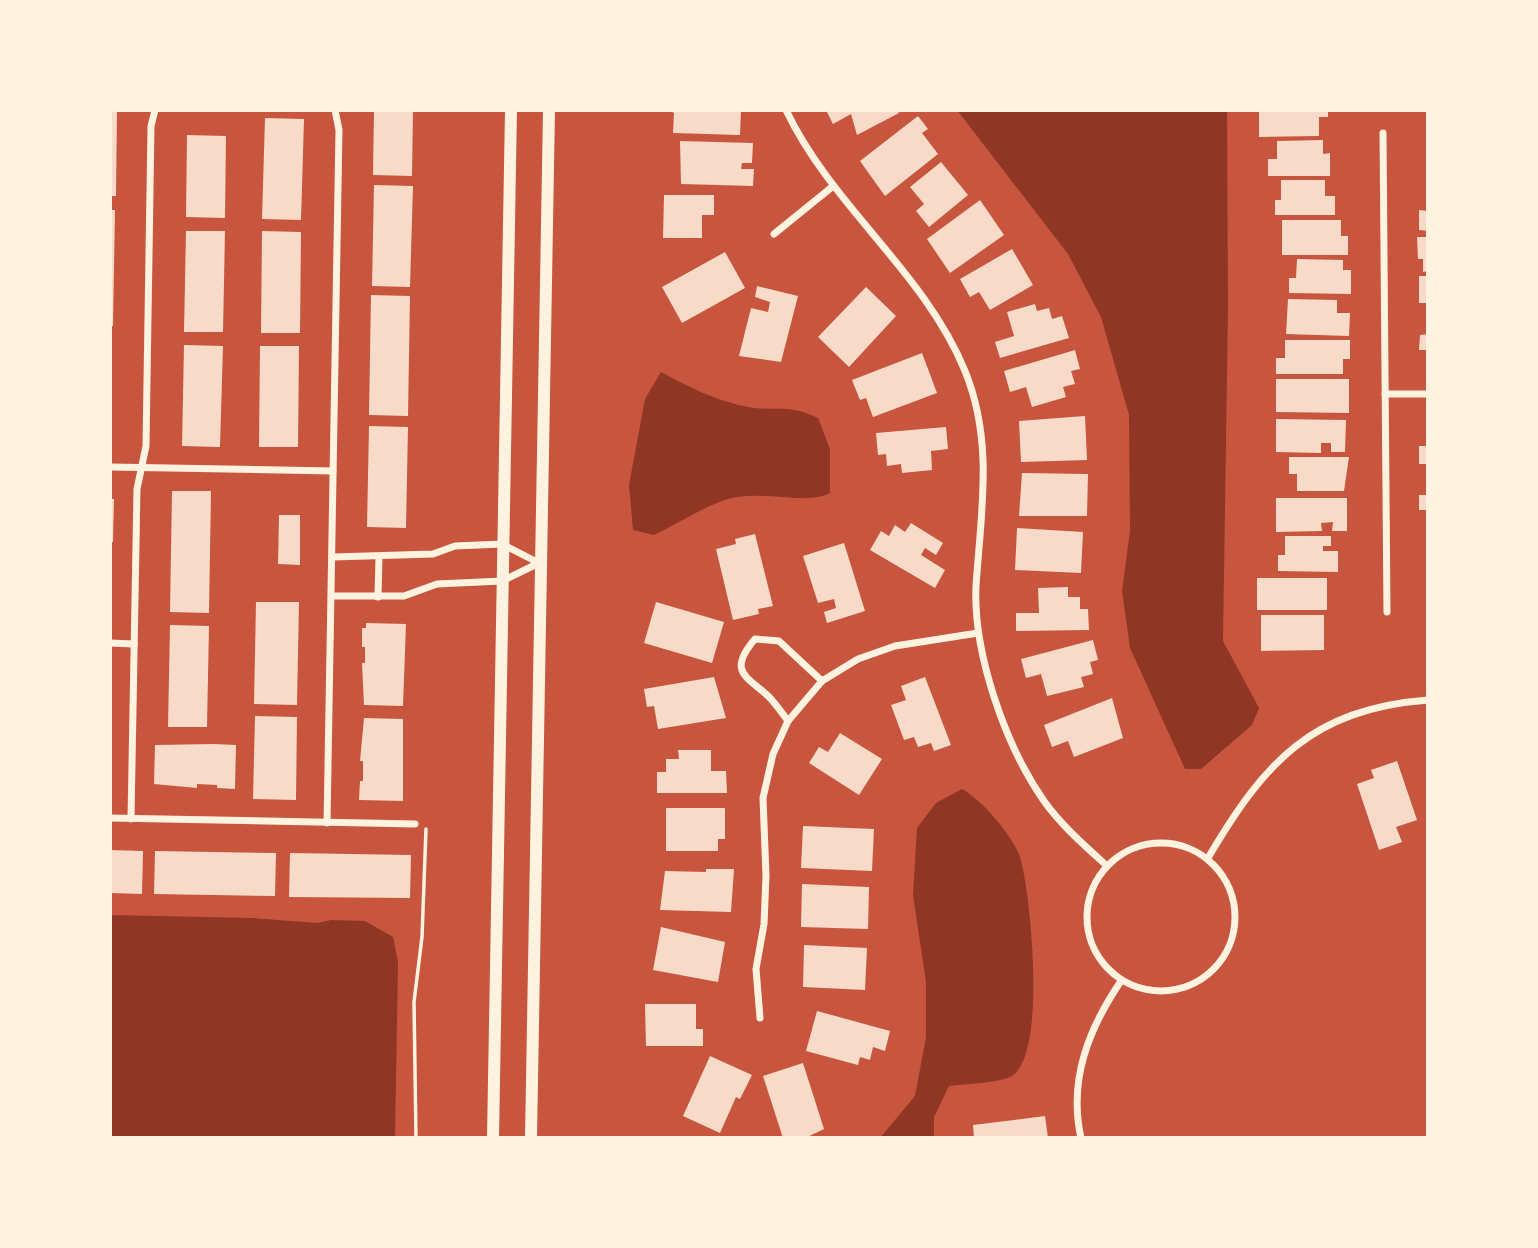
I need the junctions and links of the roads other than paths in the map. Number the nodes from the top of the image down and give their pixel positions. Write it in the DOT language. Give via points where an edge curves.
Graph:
graph roads {
  1 [pos="155,110"];
  2 [pos="335,110"];
  3 [pos="510,110"];
  4 [pos="549,110"];
  5 [pos="786,110"];
  6 [pos="1383,133"];
  7 [pos="832,187"];
  8 [pos="774,234"];
  9 [pos="1385,394"];
  10 [pos="1428,394"];
  11 [pos="110,467"];
  12 [pos="141,468"];
  13 [pos="333,471"];
  14 [pos="502,544"];
  15 [pos="333,557"];
  16 [pos="379,557"];
  17 [pos="539,563"];
  18 [pos="502,582"];
  19 [pos="332,596"];
  20 [pos="378,597"];
  21 [pos="1387,612"];
  22 [pos="978,632"];
  23 [pos="110,643"];
  24 [pos="134,643"];
  25 [pos="822,681"];
  26 [pos="1428,700"];
  27 [pos="788,721"];
  28 [pos="110,818"];
  29 [pos="131,819"];
  30 [pos="327,822"];
  31 [pos="415,824"];
  32 [pos="1208,858"];
  33 [pos="1106,866"];
  34 [pos="1121,981"];
  35 [pos="760,1018"];
  36 [pos="493,1138"];
  37 [pos="531,1138"];
  38 [pos="1081,1138"];
  1 -- 12 [label="street" via="151,126 146,446"];
  2 -- 13 [label="street" via="339,130"];
  3 -- 14 [label="street"];
  4 -- 17 [label="street"];
  5 -- 7 [label="street"];
  6 -- 9 [label="street"];
  7 -- 8 [label="street"];
  7 -- 22 [label="street" via="926,299 966,374 985,460 976,590"];
  9 -- 10 [label="street"];
  9 -- 21 [label="street"];
  11 -- 12 [label="street"];
  12 -- 13 [label="street"];
  12 -- 24 [label="street" via="136,489"];
  13 -- 15 [label="street"];
  14 -- 16 [label="street"];
  14 -- 17 [label="street"];
  14 -- 18 [label="street"];
  15 -- 16 [label="street"];
  15 -- 19 [label="street"];
  16 -- 20 [label="street"];
  17 -- 18 [label="street"];
  17 -- 37 [label="street"];
  18 -- 20 [label="street" via="437,584 404,596"];
  18 -- 36 [label="street"];
  19 -- 20 [label="street"];
  19 -- 30 [label="street"];
  22 -- 25 [label="street" via="895,646 858,659"];
  22 -- 33 [label="street" via="988,676 1023,766 1066,828"];
  23 -- 24 [label="street"];
  24 -- 29 [label="street"];
  25 -- 27 [label="street"];
  25 -- 27 [label="street" via="779,641 755,639 741,664 745,678 770,698"];
  26 -- 32 [label="street" via="1357,713 1320,728 1288,750 1262,777"];
  27 -- 35 [label="street" via="773,754 763,799 766,876 756,969"];
  28 -- 29 [label="street"];
  29 -- 30 [label="street"];
  30 -- 31 [label="street"];
  32 -- 33 [label="street" via="1181,844 1159,842 1140,845"];
  32 -- 34 [label="street" via="1230,887 1235,907 1233,935 1221,961 1194,984 1174,990 1156,991"];
  33 -- 34 [label="street" via="1089,897 1089,933 1103,962"];
  34 -- 38 [label="street" via="1084,1047 1077,1121"];
}
